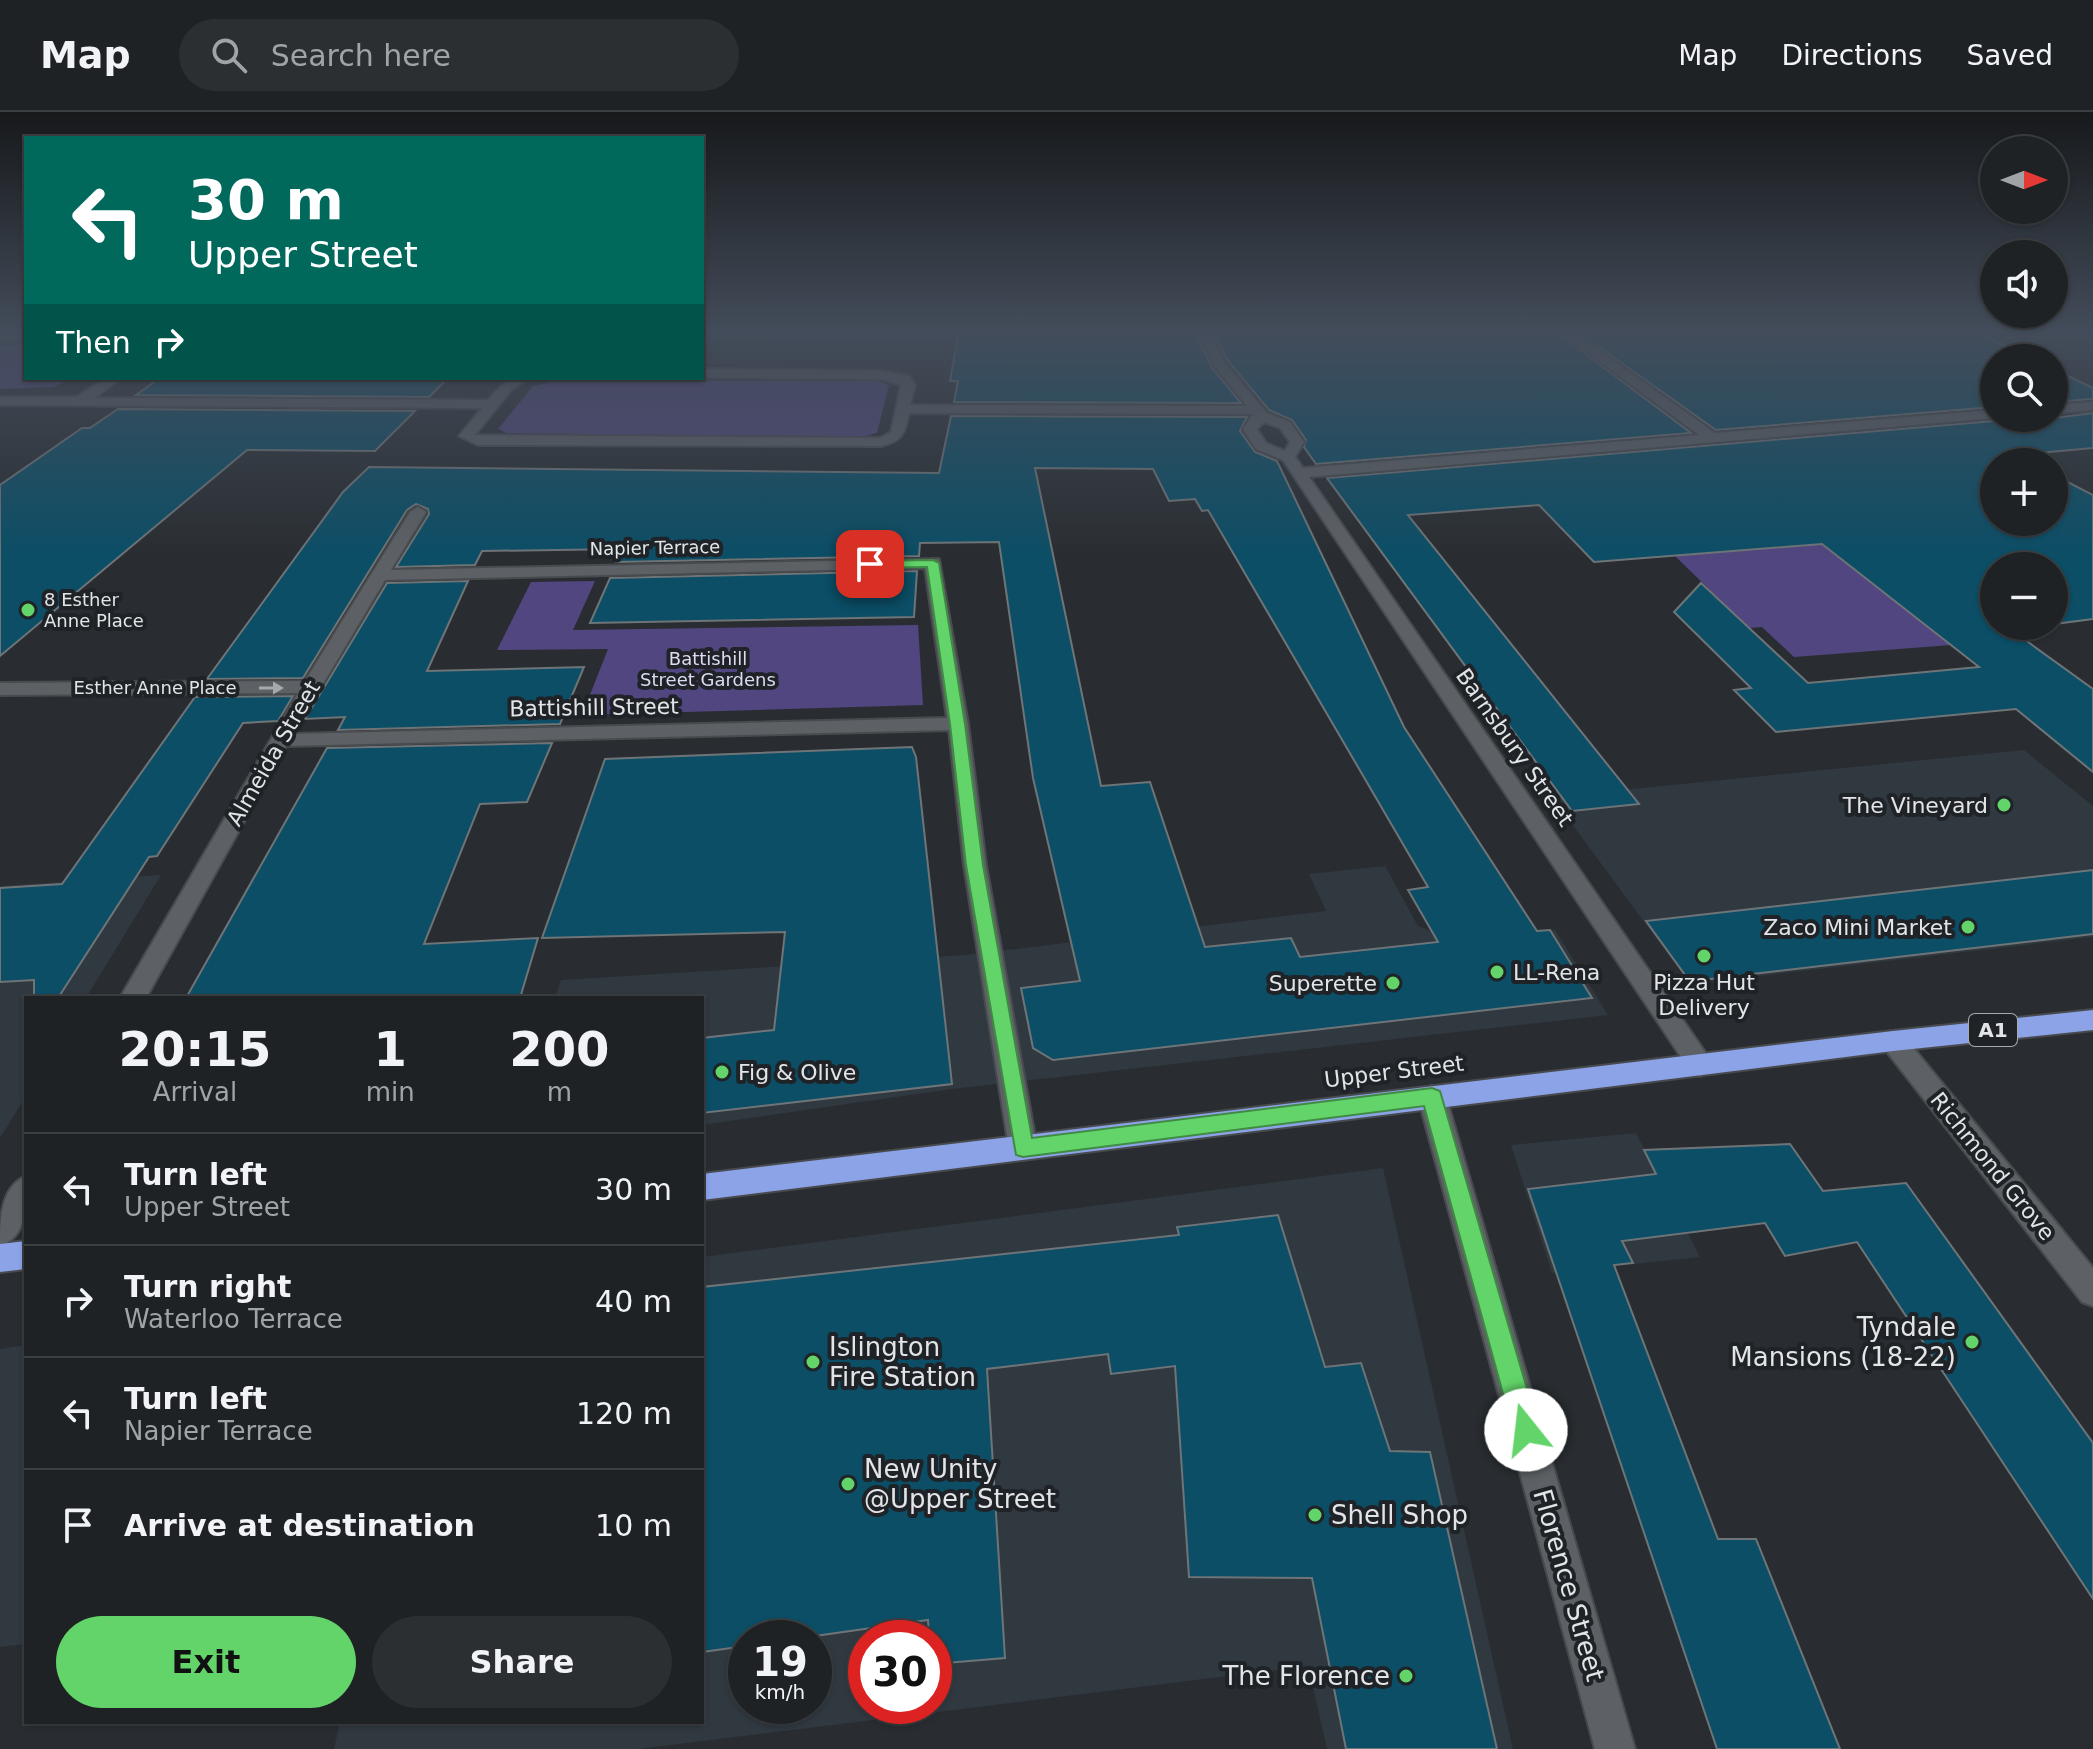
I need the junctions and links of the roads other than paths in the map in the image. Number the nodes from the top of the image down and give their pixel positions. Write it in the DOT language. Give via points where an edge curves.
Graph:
graph roads {
  1 [pos="490,406"];
  2 [pos="1254,406"];
  3 [pos="1669,406"];
  4 [pos="903,409"];
  5 [pos="1260,413"];
  6 [pos="1980,415"];
  7 [pos="1714,439"];
  8 [pos="1294,465"];
  9 [pos="418,512"];
  10 [pos="378,575"];
  11 [pos="311,687"];
  12 [pos="0,689"];
  13 [pos="958,724"];
  14 [pos="279,740"];
  15 [pos="134,996"];
  16 [pos="2093,1020"];
  17 [pos="1893,1041"];
  18 [pos="1700,1065"];
  19 [pos="1432,1097"];
  20 [pos="1023,1148"];
  21 [pos="704,1187"];
  22 [pos="24,1192"];
  23 [pos="0,1233"];
  24 [pos="24,1255"];
  25 [pos="0,1258"];
  26 [pos="2093,1292"];
  27 [pos="1615,1749"];
  1 -- 4 [label="street" via="466,433 470,439 865,444 894,438"];
  2 -- 5 [label="street, Barnsbury Street"];
  3 -- 7 [label="street"];
  4 -- 5 [label="street"];
  5 -- 8 [label="street, Barnsbury Street" via="1290,430 1297,442"];
  5 -- 8 [label="street, Barnsbury Street" via="1250,429 1261,446"];
  6 -- 7 [label="street"];
  7 -- 8 [label="street"];
  8 -- 18 [label="street, Barnsbury Street"];
  9 -- 10 [label="street, Almeida Street"];
  10 -- 11 [label="street, Almeida Street"];
  10 -- 13 [label="street, Napier Terrace" via="933,563"];
  12 -- 11 [label="street, Esther Anne Place, one-way"];
  11 -- 14 [label="street, Almeida Street"];
  13 -- 14 [label="street, Battishill Street"];
  13 -- 20 [label="street" via="975,865"];
  14 -- 15 [label="street, Almeida Street"];
  16 -- 17 [label="highway, Upper Street / A1"];
  17 -- 18 [label="highway, Upper Street / A1"];
  17 -- 26 [label="street, Richmond Grove"];
  18 -- 19 [label="highway, Upper Street / A1"];
  19 -- 20 [label="highway, Upper Street / A1"];
  19 -- 27 [label="street, Florence Street"];
  20 -- 21 [label="highway, Upper Street / A1"];
  22 -- 23 [label="street"];
  24 -- 25 [label="highway"];
}
